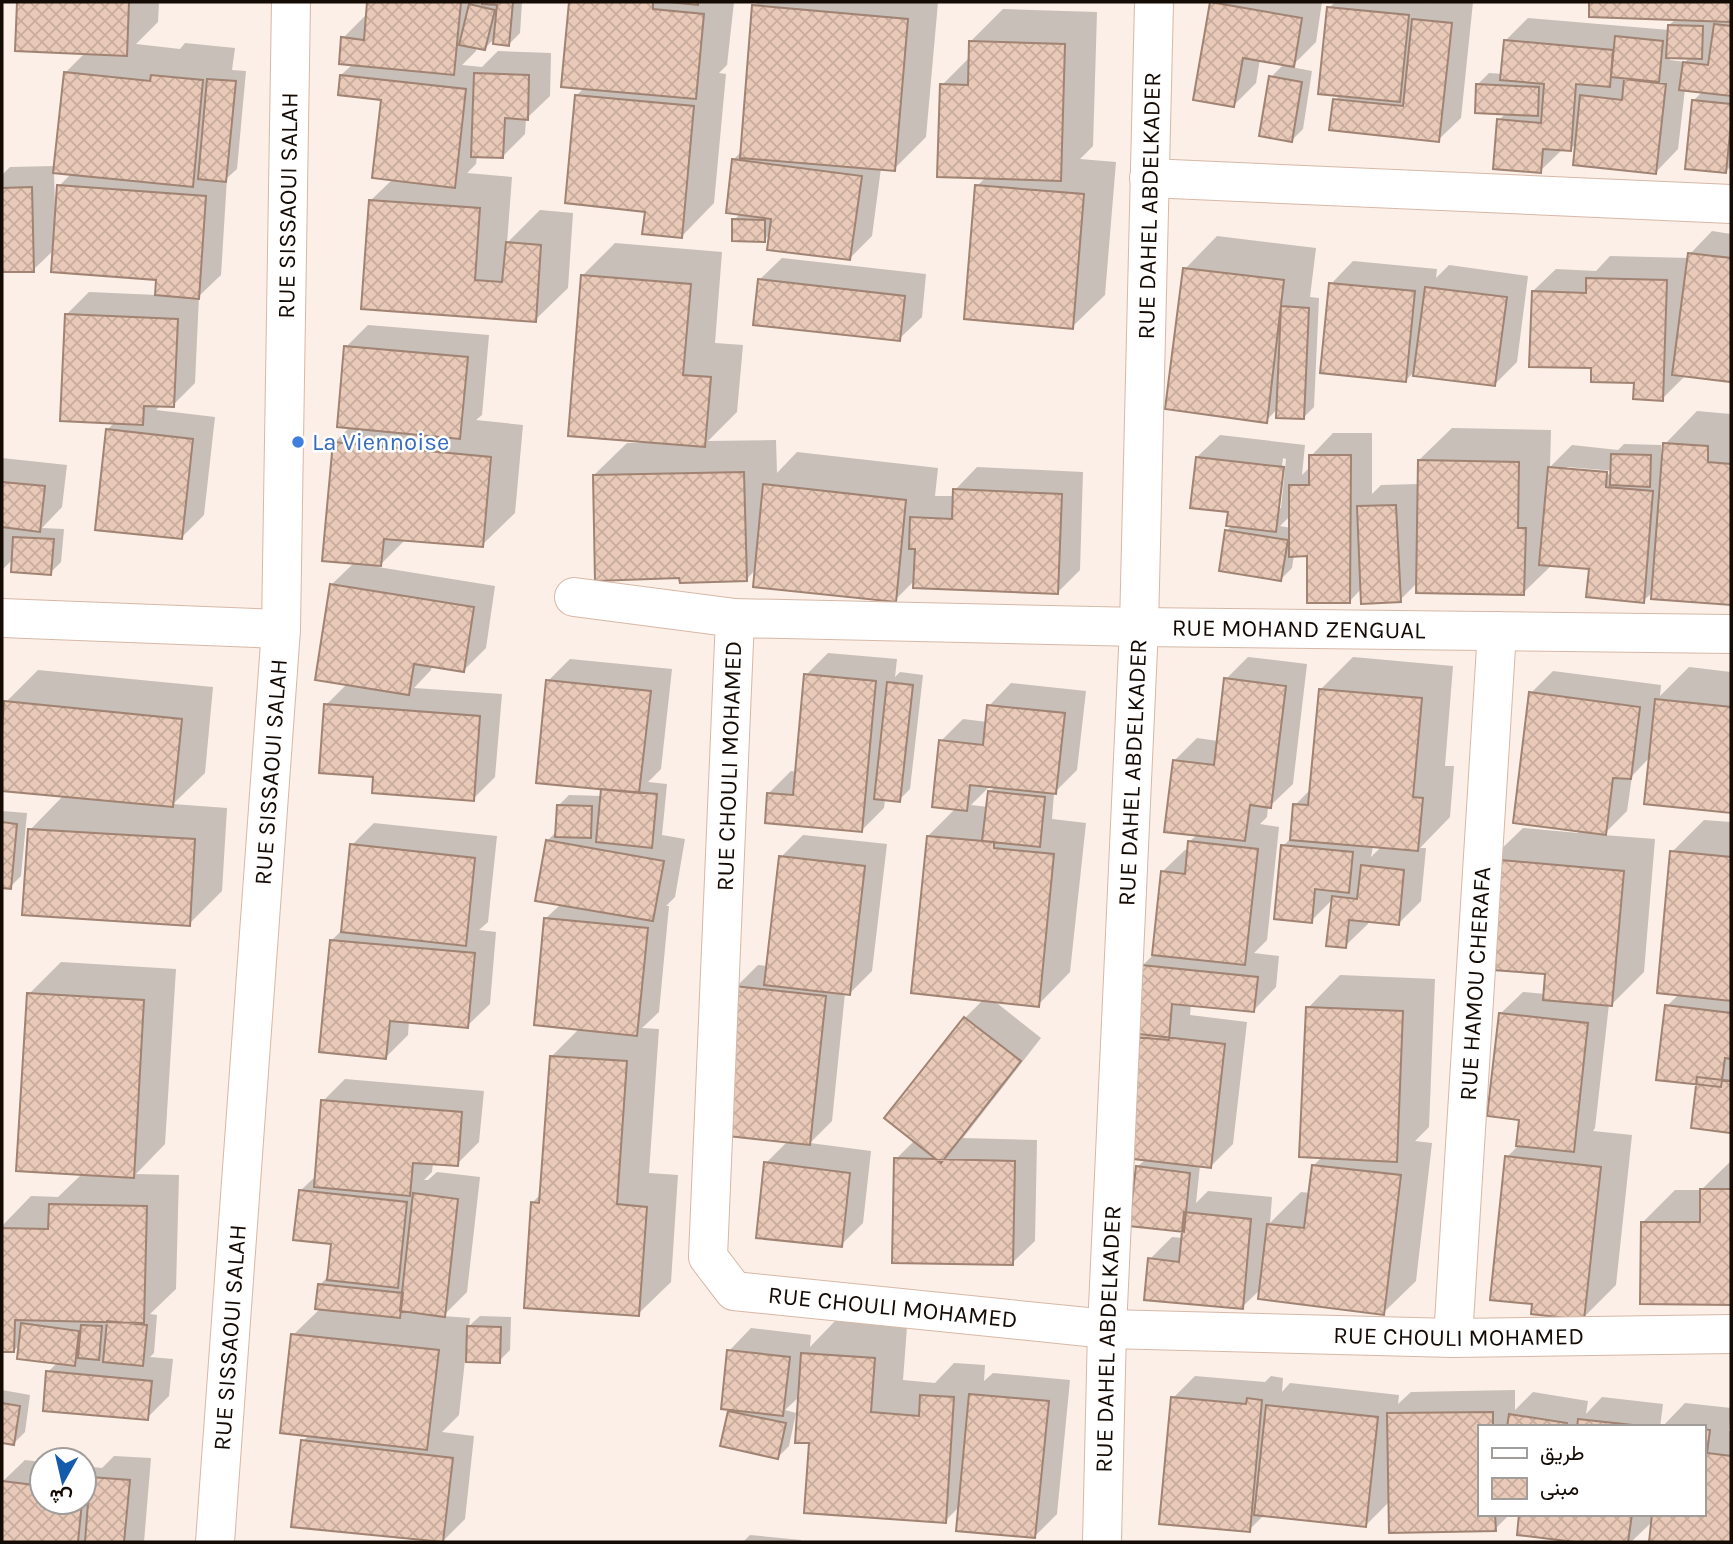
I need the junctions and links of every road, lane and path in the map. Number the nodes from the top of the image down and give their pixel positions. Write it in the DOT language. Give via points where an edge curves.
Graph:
graph roads {
  1 [pos="291,2"];
  2 [pos="1154,2"];
  3 [pos="1149,178"];
  4 [pos="1731,204"];
  5 [pos="574,597"];
  6 [pos="2,618"];
  7 [pos="736,618"];
  8 [pos="1139,627"];
  9 [pos="281,629"];
  10 [pos="1497,631"];
  11 [pos="1731,634"];
  12 [pos="1107,1329"];
  13 [pos="1731,1334"];
  14 [pos="1453,1338"];
  15 [pos="215,1542"];
  16 [pos="1102,1542"];
  1 -- 9 [label="street, RUE SISSAOUI SALAH"];
  2 -- 3 [label="street, RUE DAHEL ABDELKADER"];
  3 -- 4 [label="street"];
  3 -- 8 [label="street, RUE DAHEL ABDELKADER"];
  5 -- 7 [label="street, RUE MOHAND ZENGUAL"];
  6 -- 9 [label="street"];
  7 -- 8 [label="street, RUE MOHAND ZENGUAL"];
  7 -- 12 [label="street, RUE CHOULI MOHAMED" via="708,1257 734,1291"];
  8 -- 10 [label="street, RUE MOHAND ZENGUAL"];
  8 -- 12 [label="street, RUE DAHEL ABDELKADER"];
  9 -- 15 [label="street, RUE SISSAOUI SALAH"];
  10 -- 11 [label="street, RUE MOHAND ZENGUAL"];
  10 -- 14 [label="street, RUE HAMOU CHERAFA"];
  12 -- 14 [label="street, RUE CHOULI MOHAMED"];
  12 -- 16 [label="street, RUE DAHEL ABDELKADER"];
  13 -- 14 [label="street, RUE CHOULI MOHAMED"];
}
